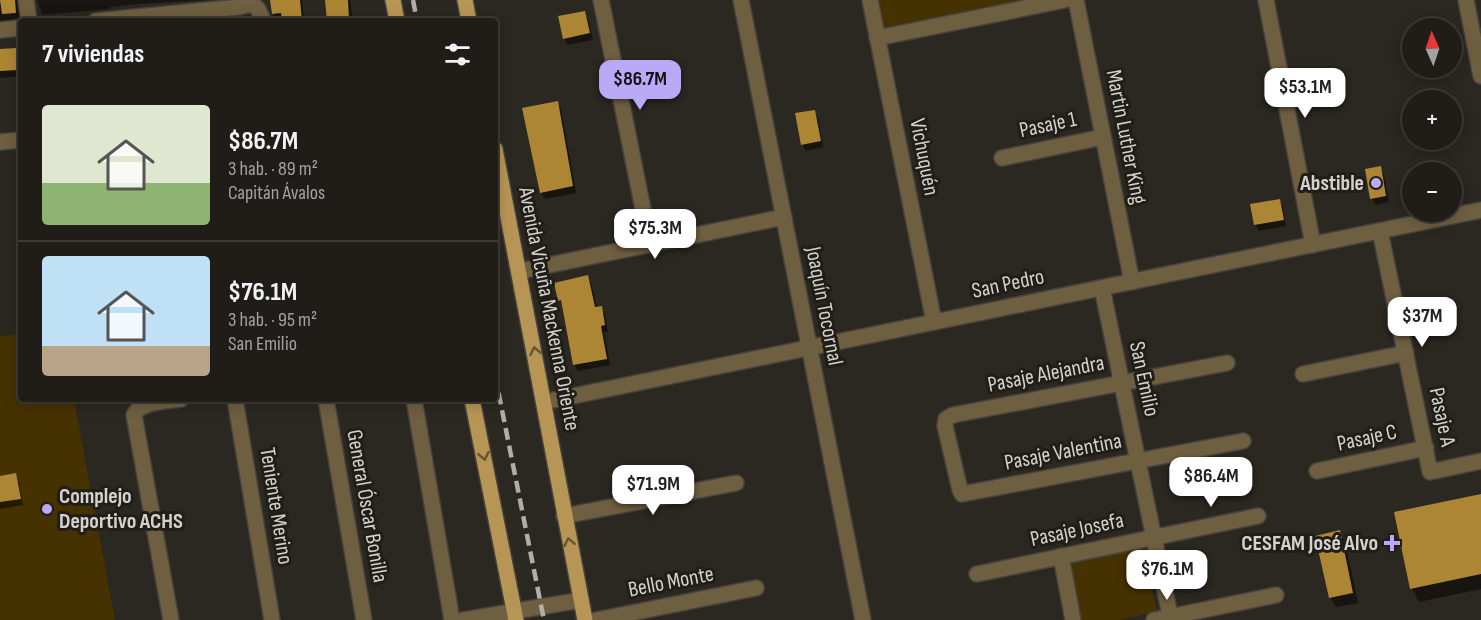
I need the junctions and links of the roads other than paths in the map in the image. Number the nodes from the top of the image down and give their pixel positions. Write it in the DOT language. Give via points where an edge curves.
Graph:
graph roads {
  1 [pos="26,0"];
  2 [pos="393,0"];
  3 [pos="465,0"];
  4 [pos="601,0"];
  5 [pos="741,0"];
  6 [pos="870,0"];
  7 [pos="1065,0"];
  8 [pos="1076,0"];
  9 [pos="1266,0"];
  10 [pos="1466,0"];
  11 [pos="250,1"];
  12 [pos="29,18"];
  13 [pos="127,18"];
  14 [pos="262,18"];
  15 [pos="396,18"];
  16 [pos="468,18"];
  17 [pos="18,28"];
  18 [pos="0,30"];
  19 [pos="877,38"];
  20 [pos="1481,76"];
  21 [pos="1103,137"];
  22 [pos="18,140"];
  23 [pos="0,142"];
  24 [pos="1002,158"];
  25 [pos="498,164"];
  26 [pos="1481,210"];
  27 [pos="784,217"];
  28 [pos="1380,231"];
  29 [pos="650,244"];
  30 [pos="1312,245"];
  31 [pos="520,271"];
  32 [pos="1132,282"];
  33 [pos="1102,288"];
  34 [pos="934,322"];
  35 [pos="810,348"];
  36 [pos="1406,353"];
  37 [pos="1227,363"];
  38 [pos="1303,374"];
  39 [pos="1122,383"];
  40 [pos="165,402"];
  41 [pos="236,402"];
  42 [pos="327,402"];
  43 [pos="415,402"];
  44 [pos="473,402"];
  45 [pos="544,402"];
  46 [pos="1243,441"];
  47 [pos="1426,448"];
  48 [pos="1138,461"];
  49 [pos="1481,461"];
  50 [pos="1317,471"];
  51 [pos="736,483"];
  52 [pos="962,494"];
  53 [pos="564,516"];
  54 [pos="1258,516"];
  55 [pos="1154,537"];
  56 [pos="1061,556"];
  57 [pos="977,574"];
  58 [pos="756,588"];
  59 [pos="1276,595"];
  60 [pos="581,600"];
  61 [pos="515,616"];
  62 [pos="1171,618"];
  63 [pos="171,620"];
  64 [pos="272,620"];
  65 [pos="364,620"];
  66 [pos="452,620"];
  67 [pos="463,620"];
  68 [pos="585,620"];
  69 [pos="596,620"];
  70 [pos="863,620"];
  71 [pos="1073,620"];
  72 [pos="1154,620"];
  1 -- 12 [label="street"];
  2 -- 15 [label="main road"];
  3 -- 16 [label="main road"];
  4 -- 29 [label="street"];
  5 -- 27 [label="street, Joaquín Tocornal"];
  6 -- 19 [label="street, Vichuquén"];
  7 -- 19 [label="street"];
  8 -- 21 [label="street, Martin Luther King"];
  9 -- 30 [label="street"];
  10 -- 20 [label="street"];
  11 -- 13 [label="street" via="239,7"];
  11 -- 14 [label="street"];
  17 -- 18 [label="street"];
  19 -- 34 [label="street, Vichuquén"];
  21 -- 24 [label="street, Pasaje 1"];
  21 -- 32 [label="street, Martin Luther King"];
  22 -- 23 [label="street"];
  25 -- 31 [label="main road, Avenida Vicuña Mackenna Oriente"];
  26 -- 28 [label="street, San Pedro"];
  27 -- 29 [label="street"];
  27 -- 35 [label="street, Joaquín Tocornal"];
  28 -- 30 [label="street, San Pedro"];
  28 -- 36 [label="street, Pasaje A"];
  29 -- 31 [label="street"];
  30 -- 32 [label="street, San Pedro"];
  45 -- 31 [label="main road, Avenida Vicuña Mackenna Oriente, one-way"];
  32 -- 33 [label="street, San Pedro"];
  33 -- 34 [label="street, San Pedro"];
  33 -- 39 [label="street, San Emilio"];
  34 -- 35 [label="street, San Pedro"];
  35 -- 45 [label="street, San Pedro"];
  35 -- 70 [label="street, Joaquín Tocornal"];
  36 -- 38 [label="street"];
  36 -- 47 [label="street, Pasaje A"];
  37 -- 39 [label="street, Pasaje Alejandra"];
  39 -- 48 [label="street, San Emilio"];
  39 -- 52 [label="street, Pasaje Alejandra" via="946,419"];
  40 -- 63 [label="street" via="136,410 134,420"];
  41 -- 64 [label="street, Teniente Merino"];
  42 -- 65 [label="street, General Óscar Bonilla"];
  43 -- 66 [label="street"];
  44 -- 61 [label="main road, one-way"];
  45 -- 53 [label="main road, Avenida Vicuña Mackenna Oriente"];
  46 -- 48 [label="street, Pasaje Valentina"];
  47 -- 49 [label="street, Pasaje A" via="1431,472"];
  47 -- 50 [label="street, Pasaje C"];
  48 -- 52 [label="street, Pasaje Valentina"];
  48 -- 55 [label="street, San Emilio"];
  51 -- 53 [label="street"];
  60 -- 53 [label="main road, Avenida Vicuña Mackenna Oriente, one-way"];
  54 -- 55 [label="street, Pasaje Josefa"];
  55 -- 56 [label="street, Pasaje Josefa"];
  55 -- 62 [label="street, San Emilio"];
  56 -- 57 [label="street, Pasaje Josefa"];
  56 -- 71 [label="street"];
  58 -- 69 [label="street, Bello Monte"];
  59 -- 62 [label="street"];
  60 -- 61 [label="street"];
  60 -- 68 [label="main road, Avenida Vicuña Mackenna Oriente"];
  61 -- 67 [label="street"];
  62 -- 72 [label="street"];
}
